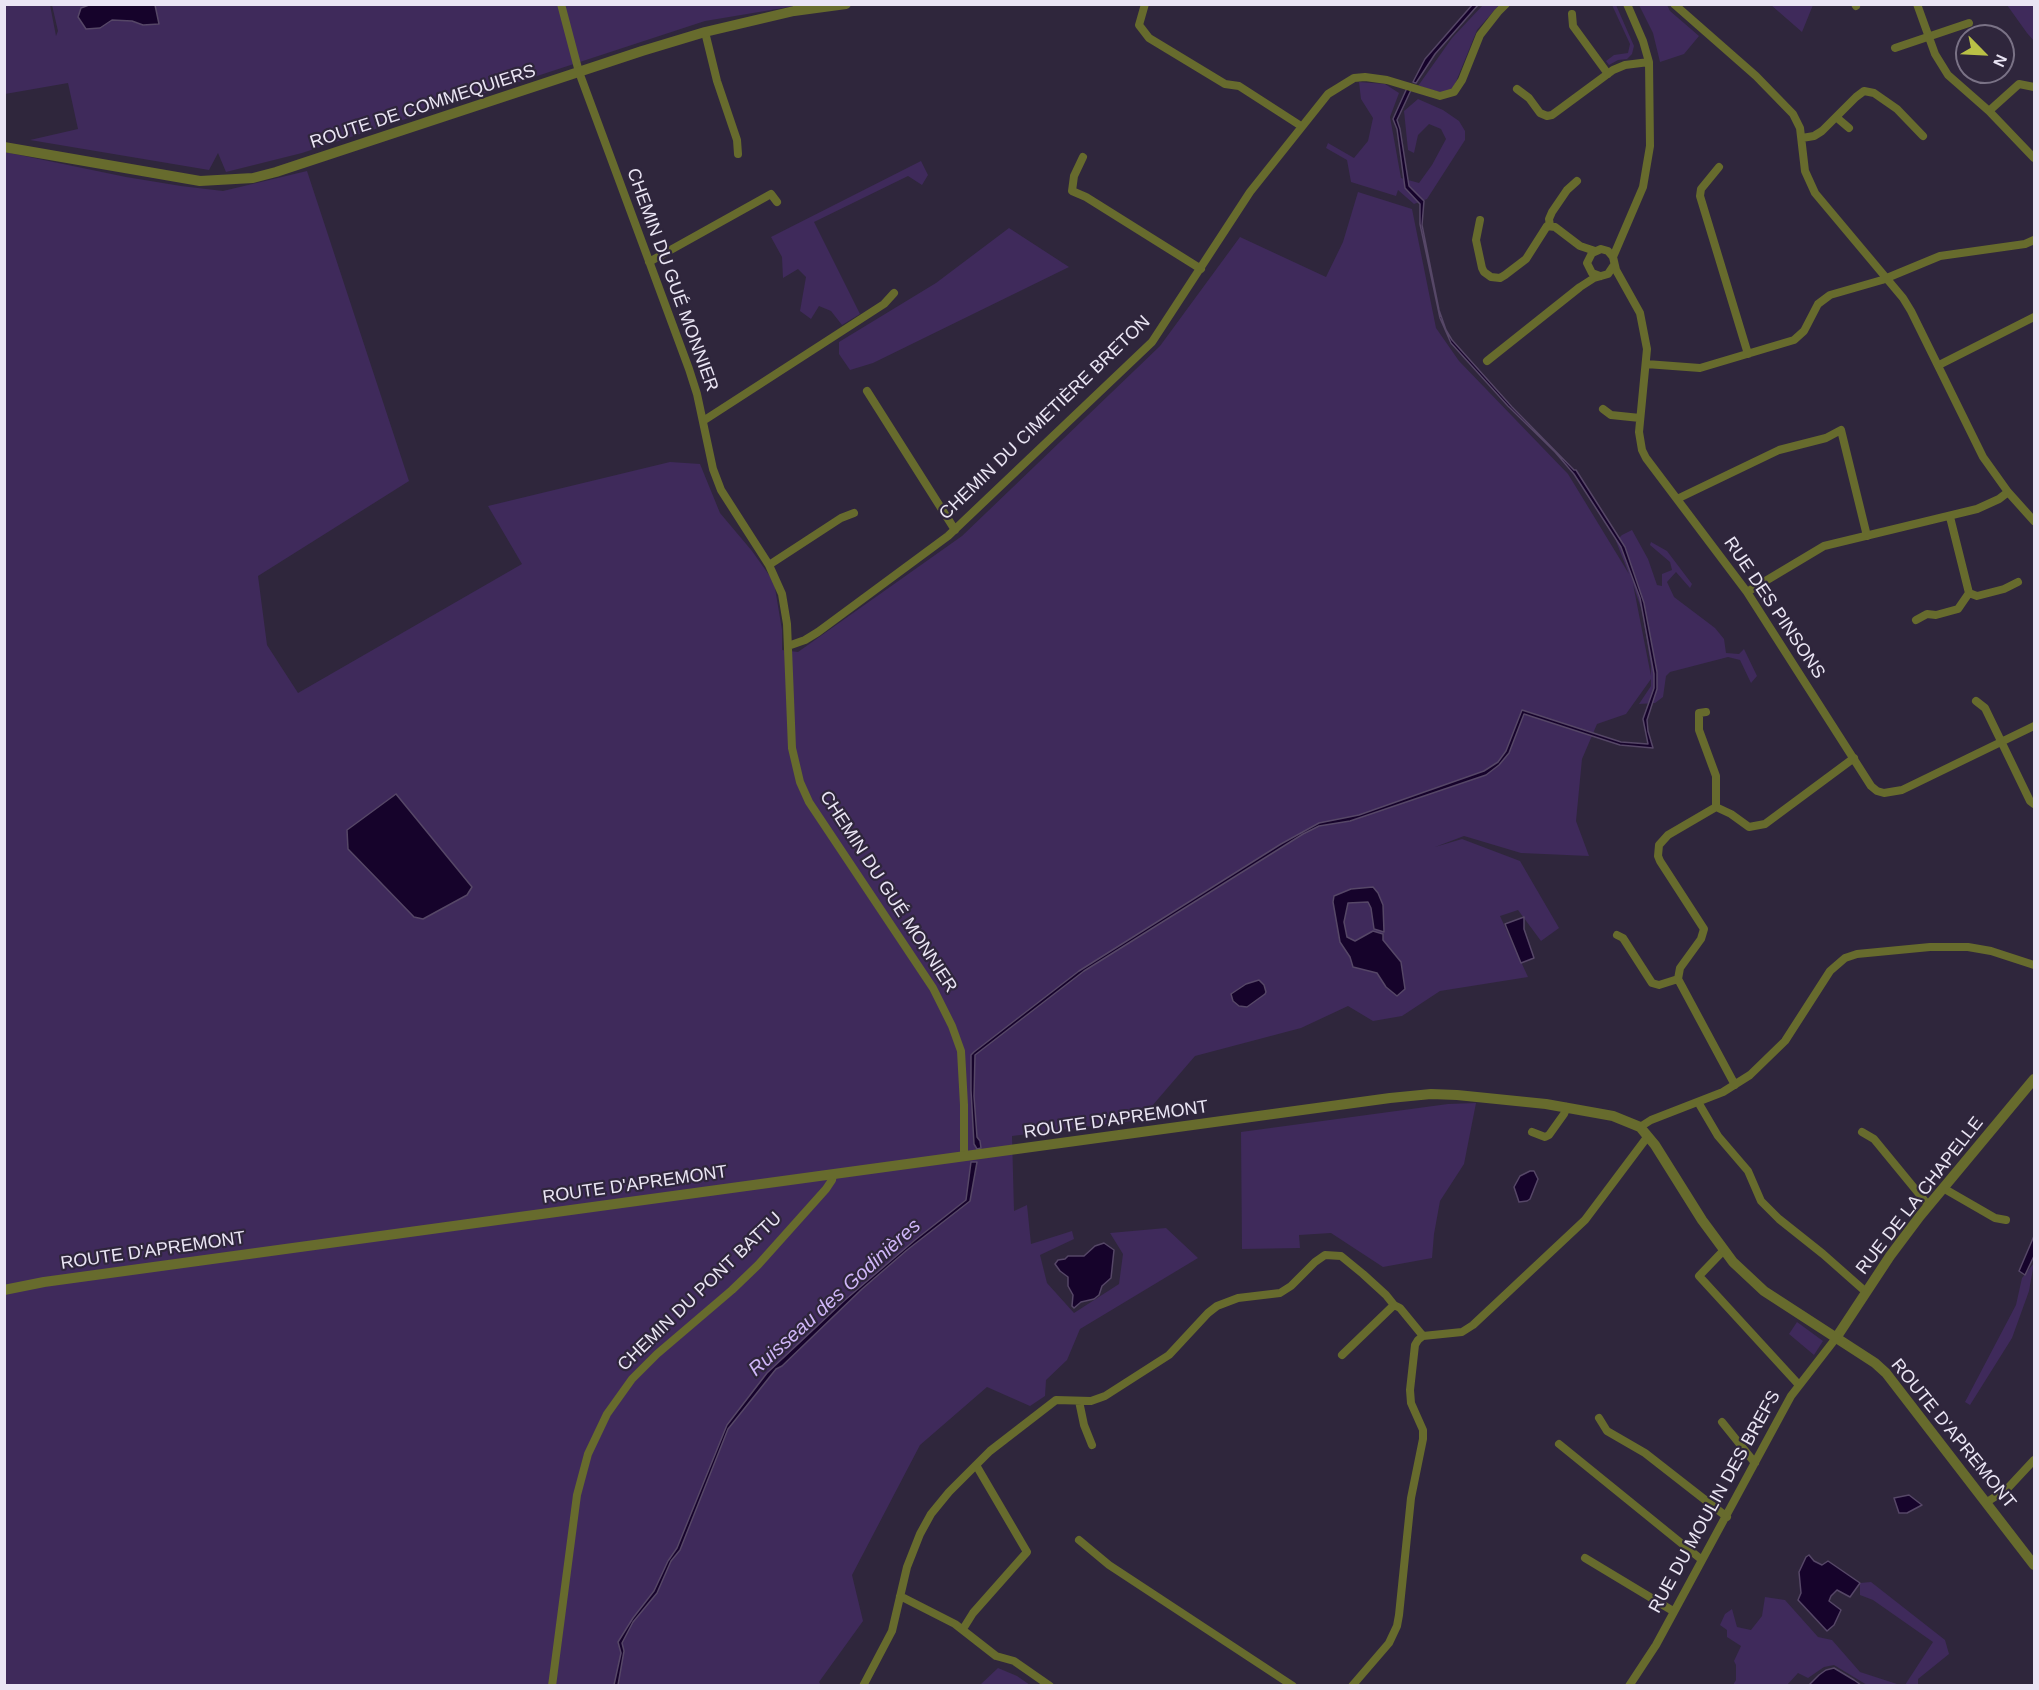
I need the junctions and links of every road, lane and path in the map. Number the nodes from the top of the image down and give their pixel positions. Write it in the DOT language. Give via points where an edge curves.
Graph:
graph roads {
  1 [pos="561,4"];
  2 [pos="846,4"];
  3 [pos="1145,4"];
  4 [pos="1506,4"];
  5 [pos="1627,4"];
  6 [pos="1674,4"];
  7 [pos="1917,4"];
  8 [pos="1572,14"];
  9 [pos="1969,23"];
  10 [pos="705,32"];
  11 [pos="1928,36"];
  12 [pos="1895,48"];
  13 [pos="1649,62"];
  14 [pos="579,72"];
  15 [pos="1608,74"];
  16 [pos="2034,87"];
  17 [pos="1517,89"];
  18 [pos="1989,111"];
  19 [pos="1836,117"];
  20 [pos="1301,126"];
  21 [pos="1849,128"];
  22 [pos="1923,136"];
  23 [pos="1802,138"];
  24 [pos="4,147"];
  25 [pos="738,154"];
  26 [pos="1083,157"];
  27 [pos="2034,158"];
  28 [pos="1719,167"];
  29 [pos="1577,181"];
  30 [pos="777,202"];
  31 [pos="1480,220"];
  32 [pos="1550,226"];
  33 [pos="1620,238"];
  34 [pos="2034,240"];
  35 [pos="1580,246"];
  36 [pos="1604,249"];
  37 [pos="1594,251"];
  38 [pos="1588,259"];
  39 [pos="1614,261"];
  40 [pos="649,262"];
  41 [pos="1201,268"];
  42 [pos="1590,270"];
  43 [pos="1604,275"];
  44 [pos="1886,278"];
  45 [pos="1621,279"];
  46 [pos="1580,287"];
  47 [pos="894,293"];
  48 [pos="2034,317"];
  49 [pos="1748,354"];
  50 [pos="1487,361"];
  51 [pos="1646,364"];
  52 [pos="1939,365"];
  53 [pos="867,391"];
  54 [pos="1603,409"];
  55 [pos="1640,418"];
  56 [pos="703,421"];
  57 [pos="2008,492"];
  58 [pos="1677,499"];
  59 [pos="854,513"];
  60 [pos="1950,517"];
  61 [pos="2034,521"];
  62 [pos="955,530"];
  63 [pos="1867,536"];
  64 [pos="769,565"];
  65 [pos="2018,582"];
  66 [pos="1747,592"];
  67 [pos="1968,592"];
  68 [pos="1916,620"];
  69 [pos="788,646"];
  70 [pos="1976,701"];
  71 [pos="1706,712"];
  72 [pos="2034,726"];
  73 [pos="2002,742"];
  74 [pos="1854,758"];
  75 [pos="2034,804"];
  76 [pos="1716,807"];
  77 [pos="1617,935"];
  78 [pos="2034,965"];
  79 [pos="1678,979"];
  80 [pos="2034,1079"];
  81 [pos="1735,1085"];
  82 [pos="1698,1102"];
  83 [pos="1567,1107"];
  84 [pos="1640,1127"];
  85 [pos="1532,1132"];
  86 [pos="1862,1132"];
  87 [pos="1648,1136"];
  88 [pos="964,1157"];
  89 [pos="832,1174"];
  90 [pos="1943,1188"];
  91 [pos="1929,1206"];
  92 [pos="2006,1220"];
  93 [pos="1723,1251"];
  94 [pos="4,1290"];
  95 [pos="1866,1292"];
  96 [pos="1394,1305"];
  97 [pos="1423,1336"];
  98 [pos="1836,1338"];
  99 [pos="1342,1355"];
  100 [pos="1799,1385"];
  101 [pos="1079,1401"];
  102 [pos="1599,1418"];
  103 [pos="1722,1422"];
  104 [pos="1559,1444"];
  105 [pos="1092,1445"];
  106 [pos="2034,1460"];
  107 [pos="1755,1463"];
  108 [pos="976,1465"];
  109 [pos="1987,1502"];
  110 [pos="1727,1517"];
  111 [pos="1079,1540"];
  112 [pos="1585,1558"];
  113 [pos="1702,1560"];
  114 [pos="2034,1565"];
  115 [pos="900,1596"];
  116 [pos="1673,1611"];
  117 [pos="963,1629"];
  118 [pos="552,1686"];
  119 [pos="863,1686"];
  120 [pos="1050,1686"];
  121 [pos="1293,1686"];
  122 [pos="1352,1686"];
  123 [pos="1629,1686"];
  1 -- 14 [label="street, CHEMIN DU GUÉ MONNIER"];
  2 -- 10 [label="street, ROUTE DE COMMEQUIERS" via="794,11"];
  3 -- 20 [label="street" via="1139,25 1149,38 1225,84 1239,86"];
  4 -- 20 [label="street, CHEMIN DU CIMETIÈRE BRETON" via="1479,35 1454,92 1440,96 1377,78 1354,78 1328,93"];
  5 -- 13 [label="street"];
  6 -- 23 [label="street" via="1779,99 1797,120"];
  7 -- 11 [label="street"];
  8 -- 15 [label="street" via="1573,26"];
  9 -- 11 [label="street"];
  10 -- 14 [label="street, ROUTE DE COMMEQUIERS"];
  10 -- 25 [label="street"];
  11 -- 12 [label="street"];
  11 -- 18 [label="street" via="1948,75"];
  13 -- 15 [label="street" via="1625,65"];
  13 -- 33 [label="street" via="1649,160 1638,201"];
  14 -- 24 [label="street, ROUTE DE COMMEQUIERS" via="253,178 200,181"];
  14 -- 40 [label="street, CHEMIN DU GUÉ MONNIER"];
  15 -- 17 [label="street" via="1547,116"];
  16 -- 18 [label="street" via="2019,84"];
  18 -- 27 [label="street"];
  19 -- 21 [label="street"];
  19 -- 22 [label="street" via="1864,91 1874,93 1897,109"];
  19 -- 23 [label="street" via="1814,136"];
  20 -- 41 [label="street, CHEMIN DU CIMETIÈRE BRETON" via="1250,192"];
  23 -- 44 [label="street" via="1805,171 1815,193"];
  26 -- 41 [label="street" via="1072,192"];
  28 -- 49 [label="street" via="1700,196"];
  29 -- 32 [label="street" via="1552,213"];
  30 -- 40 [label="street" via="771,194"];
  31 -- 32 [label="street" via="1476,240 1482,268 1496,278 1526,259 1543,230"];
  32 -- 35 [label="street"];
  33 -- 36 [label="street"];
  33 -- 39 [label="street"];
  34 -- 44 [label="street" via="1940,256"];
  35 -- 37 [label="street"];
  35 -- 38 [label="street"];
  36 -- 37 [label="street"];
  36 -- 39 [label="street"];
  37 -- 38 [label="street"];
  38 -- 42 [label="street"];
  39 -- 43 [label="street"];
  39 -- 45 [label="street, RUE DES PINSONS"];
  40 -- 56 [label="street, CHEMIN DU GUÉ MONNIER" via="689,369"];
  41 -- 62 [label="street, CHEMIN DU CIMETIÈRE BRETON" via="1152,342"];
  42 -- 43 [label="street"];
  42 -- 46 [label="street"];
  43 -- 45 [label="street"];
  43 -- 46 [label="street"];
  44 -- 49 [label="street" via="1823,298 1800,337"];
  44 -- 52 [label="street" via="1911,311"];
  45 -- 51 [label="street, RUE DES PINSONS" via="1640,313"];
  46 -- 50 [label="street"];
  47 -- 56 [label="street" via="884,304"];
  48 -- 52 [label="street"];
  49 -- 51 [label="street" via="1700,368"];
  51 -- 55 [label="street, RUE DES PINSONS"];
  52 -- 57 [label="street" via="1983,457"];
  53 -- 62 [label="street"];
  54 -- 55 [label="street" via="1611,415"];
  55 -- 58 [label="street, RUE DES PINSONS" via="1639,432 1646,459"];
  56 -- 64 [label="street, CHEMIN DU GUÉ MONNIER" via="721,490"];
  57 -- 60 [label="street" via="1977,510"];
  57 -- 61 [label="street"];
  58 -- 63 [label="street" via="1779,450 1826,438 1841,430"];
  58 -- 66 [label="street, RUE DES PINSONS"];
  59 -- 64 [label="street"];
  60 -- 63 [label="street"];
  60 -- 67 [label="street"];
  62 -- 69 [label="street, CHEMIN DU CIMETIÈRE BRETON" via="818,632"];
  63 -- 66 [label="street" via="1824,546"];
  64 -- 69 [label="street, CHEMIN DU GUÉ MONNIER" via="785,607"];
  65 -- 67 [label="street" via="1977,596"];
  66 -- 74 [label="street, RUE DES PINSONS"];
  67 -- 68 [label="street" via="1958,609 1927,614"];
  69 -- 88 [label="street, CHEMIN DU GUÉ MONNIER" via="792,748 800,782 809,802 933,988 952,1026 963,1066"];
  70 -- 73 [label="street" via="1985,708"];
  71 -- 76 [label="street" via="1699,714 1699,730 1716,776"];
  72 -- 73 [label="street, RUE DES PINSONS"];
  73 -- 74 [label="street, RUE DES PINSONS" via="1892,793 1871,786"];
  73 -- 75 [label="street"];
  74 -- 76 [label="street" via="1765,824 1749,827"];
  76 -- 79 [label="street" via="1662,839 1658,850 1660,861 1704,929 1680,968"];
  77 -- 79 [label="street" via="1623,938 1652,983 1659,985"];
  78 -- 81 [label="street" via="1962,946 1845,958 1830,971 1777,1051"];
  79 -- 81 [label="street"];
  80 -- 90 [label="street, RUE DE LA CHAPELLE"];
  81 -- 82 [label="street"];
  82 -- 84 [label="street"];
  82 -- 95 [label="street" via="1718,1136 1748,1171 1761,1201"];
  83 -- 84 [label="street, ROUTE D'APREMONT" via="1613,1116"];
  83 -- 85 [label="street" via="1548,1135"];
  83 -- 88 [label="street, ROUTE D'APREMONT" via="1457,1095 1411,1096"];
  84 -- 87 [label="street, ROUTE D'APREMONT"];
  86 -- 91 [label="street" via="1874,1139"];
  87 -- 93 [label="street, ROUTE D'APREMONT"];
  87 -- 97 [label="street" via="1585,1220 1473,1325 1462,1332"];
  88 -- 89 [label="street, ROUTE D'APREMONT"];
  89 -- 94 [label="street, ROUTE D'APREMONT"];
  89 -- 118 [label="street, CHEMIN DU PONT BATTU" via="826,1189 758,1264 657,1354 632,1379 607,1414 588,1454 577,1495"];
  90 -- 91 [label="street, RUE DE LA CHAPELLE"];
  90 -- 92 [label="street" via="1995,1218"];
  91 -- 95 [label="street, RUE DE LA CHAPELLE"];
  93 -- 98 [label="street, ROUTE D'APREMONT" via="1764,1291"];
  93 -- 100 [label="street" via="1698,1276"];
  95 -- 98 [label="street, RUE DE LA CHAPELLE"];
  96 -- 97 [label="street"];
  96 -- 99 [label="street"];
  96 -- 101 [label="street" via="1341,1256 1325,1255 1292,1287 1280,1293 1238,1298 1217,1306 1169,1355 1105,1396"];
  97 -- 122 [label="street" via="1415,1345 1411,1403 1423,1439 1411,1498 1399,1615 1389,1643"];
  98 -- 100 [label="street, RUE DU MOULIN DES BREFS"];
  98 -- 109 [label="street, ROUTE D'APREMONT" via="1886,1373"];
  100 -- 107 [label="street, RUE DU MOULIN DES BREFS"];
  101 -- 105 [label="street"];
  101 -- 108 [label="street" via="1056,1400"];
  102 -- 110 [label="street" via="1607,1431 1645,1453"];
  103 -- 107 [label="street"];
  104 -- 113 [label="street"];
  106 -- 109 [label="street" via="2007,1489"];
  107 -- 110 [label="street, RUE DU MOULIN DES BREFS"];
  108 -- 115 [label="street" via="931,1514 913,1551"];
  108 -- 117 [label="street" via="1027,1552"];
  109 -- 114 [label="street, ROUTE D'APREMONT"];
  110 -- 113 [label="street, RUE DU MOULIN DES BREFS"];
  111 -- 121 [label="street" via="1109,1565"];
  112 -- 116 [label="street"];
  113 -- 116 [label="street, RUE DU MOULIN DES BREFS"];
  115 -- 117 [label="street"];
  115 -- 119 [label="street" via="892,1631"];
  116 -- 123 [label="street, RUE DU MOULIN DES BREFS"];
  117 -- 120 [label="street" via="996,1656 1014,1660"];
}
